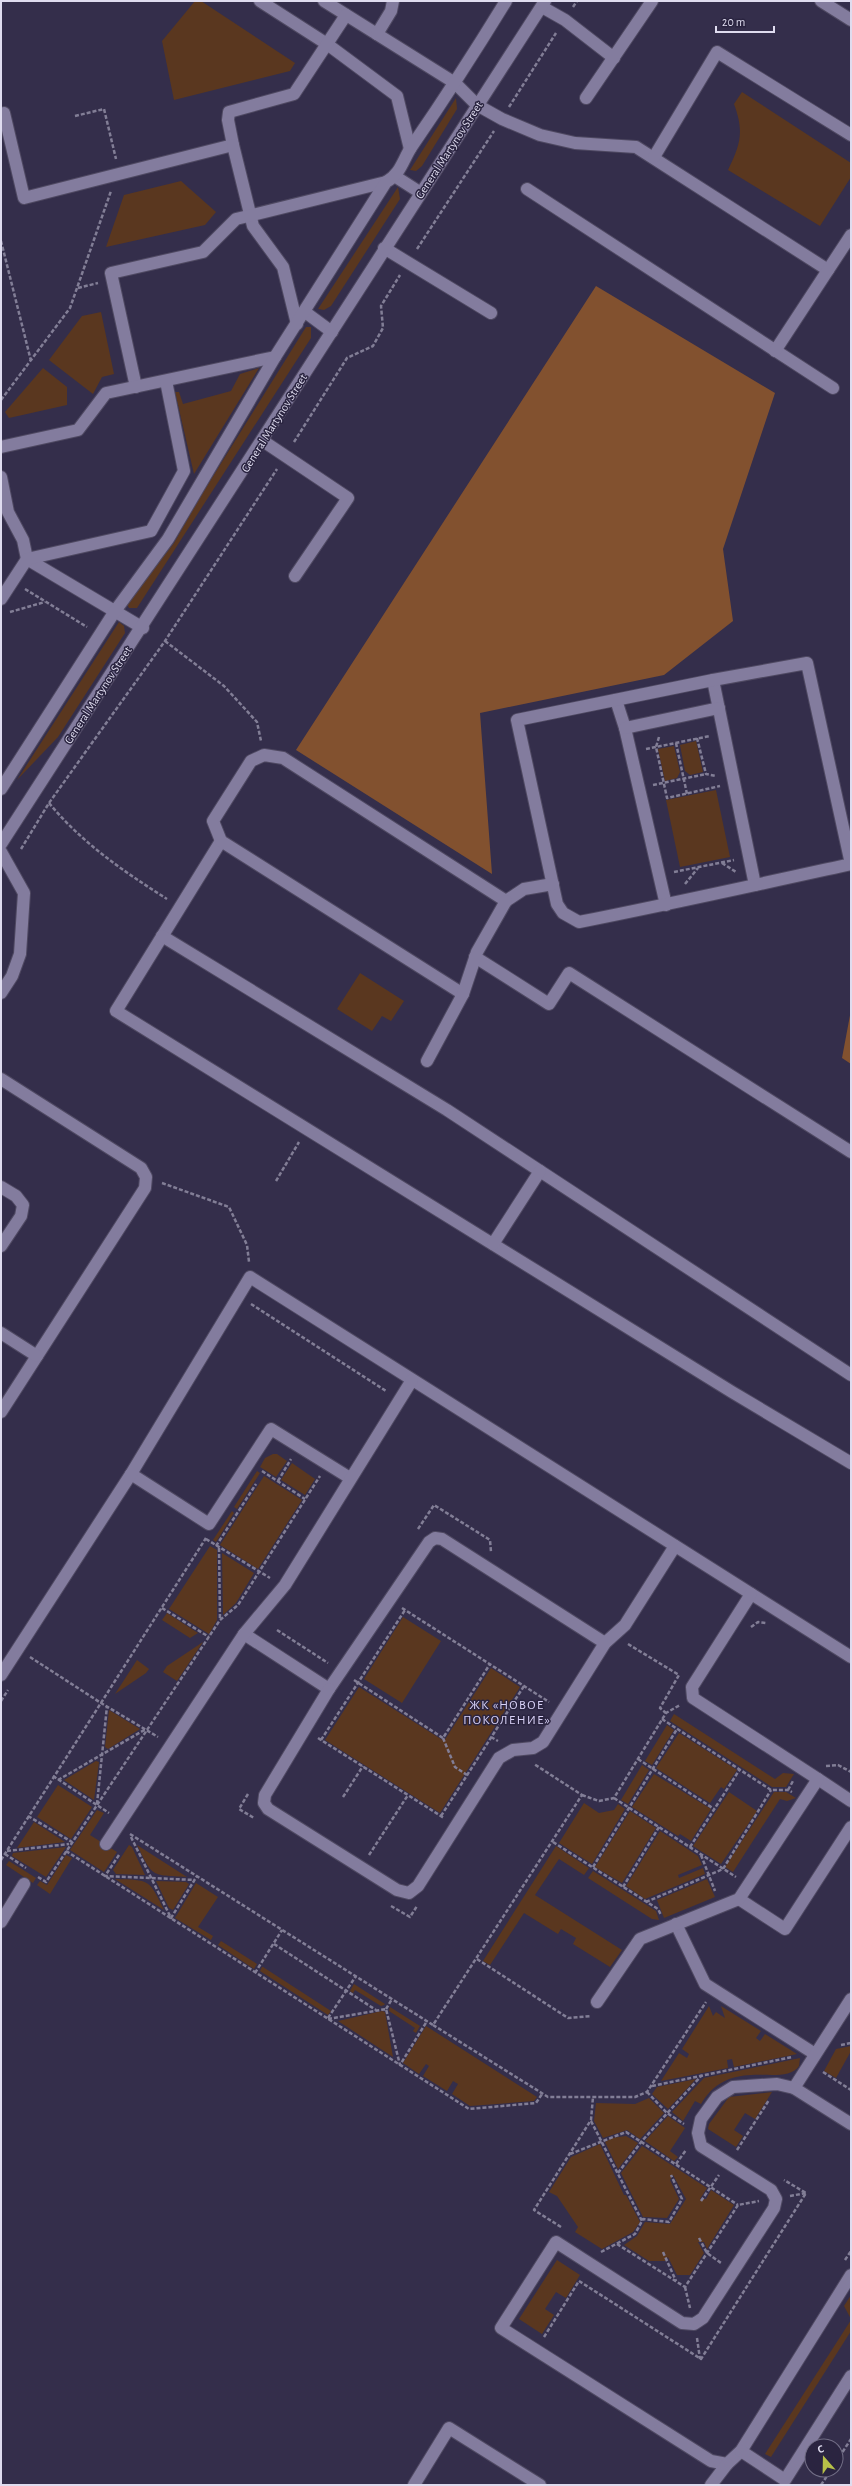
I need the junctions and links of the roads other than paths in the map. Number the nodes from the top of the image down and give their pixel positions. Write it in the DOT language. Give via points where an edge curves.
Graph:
graph roads {
  1 [pos="260,1"];
  2 [pos="324,1"];
  3 [pos="393,1"];
  4 [pos="506,1"];
  5 [pos="652,1"];
  6 [pos="821,1"];
  7 [pos="543,4"];
  8 [pos="346,15"];
  9 [pos="851,20"];
  10 [pos="377,34"];
  11 [pos="327,44"];
  12 [pos="614,58"];
  13 [pos="455,83"];
  14 [pos="586,98"];
  15 [pos="477,105"];
  16 [pos="4,113"];
  17 [pos="851,135"];
  18 [pos="233,145"];
  19 [pos="410,149"];
  20 [pos="654,157"];
  21 [pos="391,179"];
  22 [pos="527,189"];
  23 [pos="421,193"];
  24 [pos="250,215"];
  25 [pos="851,235"];
  26 [pos="384,248"];
  27 [pos="828,270"];
  28 [pos="305,312"];
  29 [pos="492,313"];
  30 [pos="297,324"];
  31 [pos="332,332"];
  32 [pos="775,351"];
  33 [pos="275,357"];
  34 [pos="166,380"];
  35 [pos="136,387"];
  36 [pos="833,388"];
  37 [pos="263,441"];
  38 [pos="1,447"];
  39 [pos="1,477"];
  40 [pos="167,501"];
  41 [pos="185,509"];
  42 [pos="27,559"];
  43 [pos="295,576"];
  44 [pos="1,599"];
  45 [pos="115,611"];
  46 [pos="143,628"];
  47 [pos="713,680"];
  48 [pos="616,700"];
  49 [pos="719,708"];
  50 [pos="625,728"];
  51 [pos="1,789"];
  52 [pos="221,841"];
  53 [pos="1,844"];
  54 [pos="1,852"];
  55 [pos="851,864"];
  56 [pos="553,884"];
  57 [pos="755,885"];
  58 [pos="506,901"];
  59 [pos="666,905"];
  60 [pos="162,936"];
  61 [pos="475,957"];
  62 [pos="1,993"];
  63 [pos="463,994"];
  64 [pos="427,1061"];
  65 [pos="1,1079"];
  66 [pos="851,1152"];
  67 [pos="540,1171"];
  68 [pos="1,1186"];
  69 [pos="492,1244"];
  70 [pos="1,1246"];
  71 [pos="1,1333"];
  72 [pos="37,1356"];
  73 [pos="851,1375"];
  74 [pos="412,1380"];
  75 [pos="1,1412"];
  76 [pos="851,1463"];
  77 [pos="131,1474"];
  78 [pos="350,1478"];
  79 [pos="675,1546"];
  80 [pos="751,1594"];
  81 [pos="244,1634"];
  82 [pos="610,1639"];
  83 [pos="851,1658"];
  84 [pos="1,1675"];
  85 [pos="329,1689"];
  86 [pos="818,1779"];
  87 [pos="851,1801"];
  88 [pos="851,1827"];
  89 [pos="106,1844"];
  90 [pos="24,1884"];
  91 [pos="739,1899"];
  92 [pos="1,1922"];
  93 [pos="671,1926"];
  94 [pos="851,1999"];
  95 [pos="597,2002"];
  96 [pos="815,2054"];
  97 [pos="794,2088"];
  98 [pos="851,2124"];
  99 [pos="851,2275"];
  100 [pos="851,2376"];
  101 [pos="741,2451"];
  102 [pos="727,2464"];
  103 [pos="414,2485"];
  104 [pos="540,2485"];
  105 [pos="711,2485"];
  1 -- 11 [label="street"];
  2 -- 8 [label="street"];
  3 -- 10 [label="street" via="391,11"];
  4 -- 13 [label="street"];
  5 -- 12 [label="street"];
  6 -- 9 [label="street"];
  7 -- 12 [label="street"];
  7 -- 15 [label="street, General Martynov Street"];
  8 -- 10 [label="street"];
  8 -- 11 [label="street"];
  10 -- 13 [label="street"];
  11 -- 18 [label="street" via="294,94 228,112"];
  11 -- 19 [label="street" via="398,96"];
  12 -- 14 [label="street"];
  13 -- 15 [label="street"];
  13 -- 19 [label="street"];
  15 -- 20 [label="street" via="540,135 575,143 636,147"];
  15 -- 23 [label="street, General Martynov Street"];
  16 -- 18 [label="street" via="24,198"];
  17 -- 20 [label="street" via="716,52"];
  18 -- 24 [label="street"];
  19 -- 21 [label="street"];
  20 -- 27 [label="street"];
  21 -- 23 [label="street"];
  21 -- 24 [label="street"];
  21 -- 28 [label="street"];
  22 -- 32 [label="street"];
  23 -- 26 [label="street, General Martynov Street"];
  24 -- 30 [label="street" via="253,226 283,267"];
  24 -- 35 [label="street" via="236,219 203,252 111,273"];
  25 -- 27 [label="street"];
  26 -- 29 [label="street"];
  26 -- 31 [label="street, General Martynov Street"];
  27 -- 32 [label="street"];
  28 -- 30 [label="street"];
  28 -- 31 [label="street"];
  30 -- 33 [label="street"];
  31 -- 37 [label="street, General Martynov Street"];
  32 -- 36 [label="street"];
  33 -- 34 [label="street"];
  33 -- 41 [label="street"];
  34 -- 35 [label="street"];
  34 -- 40 [label="street" via="184,471"];
  35 -- 38 [label="street" via="106,394 78,430"];
  37 -- 43 [label="street" via="348,498"];
  37 -- 46 [label="street, General Martynov Street"];
  39 -- 42 [label="street" via="8,512 23,540"];
  40 -- 41 [label="street"];
  40 -- 42 [label="street" via="151,531"];
  41 -- 45 [label="street" via="168,539"];
  42 -- 44 [label="street"];
  42 -- 45 [label="street"];
  45 -- 46 [label="street"];
  45 -- 51 [label="street"];
  46 -- 53 [label="street, General Martynov Street"];
  47 -- 48 [label="street"];
  47 -- 49 [label="street"];
  47 -- 55 [label="street" via="806,664"];
  48 -- 50 [label="street"];
  48 -- 56 [label="street" via="517,720"];
  49 -- 50 [label="street"];
  49 -- 57 [label="street"];
  50 -- 59 [label="street"];
  52 -- 58 [label="street" via="213,821 251,761 264,755 283,758"];
  52 -- 60 [label="street"];
  52 -- 63 [label="street"];
  54 -- 62 [label="street" via="24,893 20,954 12,976"];
  55 -- 57 [label="street"];
  56 -- 58 [label="street" via="524,889"];
  56 -- 59 [label="street" via="563,913 579,922"];
  57 -- 59 [label="street"];
  58 -- 61 [label="street"];
  60 -- 67 [label="street" via="447,1110"];
  60 -- 69 [label="street" via="116,1011"];
  61 -- 63 [label="street"];
  61 -- 66 [label="street" via="549,1004 569,973"];
  63 -- 64 [label="street"];
  65 -- 72 [label="street" via="141,1168 146,1177 145,1188"];
  67 -- 69 [label="street"];
  67 -- 73 [label="street"];
  68 -- 70 [label="street" via="16,1196 23,1205 20,1216"];
  69 -- 76 [label="street"];
  71 -- 72 [label="street"];
  72 -- 75 [label="street"];
  74 -- 77 [label="street" via="250,1277"];
  74 -- 78 [label="street"];
  74 -- 79 [label="street"];
  77 -- 78 [label="street" via="209,1524 271,1429"];
  77 -- 84 [label="street"];
  78 -- 81 [label="street" via="285,1585"];
  79 -- 80 [label="street"];
  79 -- 82 [label="street" via="625,1625"];
  80 -- 83 [label="street"];
  80 -- 86 [label="street" via="692,1687 693,1698"];
  81 -- 85 [label="street"];
  81 -- 89 [label="street"];
  82 -- 85 [label="street" via="442,1539 435,1538 429,1542 388,1599"];
  82 -- 85 [label="street" via="543,1742 534,1748 513,1750 499,1758 418,1886 409,1893 397,1890 268,1810 264,1803 265,1795"];
  86 -- 87 [label="street"];
  86 -- 91 [label="street"];
  88 -- 91 [label="street" via="785,1929"];
  90 -- 92 [label="street"];
  91 -- 93 [label="street"];
  93 -- 95 [label="street" via="640,1939"];
  93 -- 96 [label="street" via="705,1984"];
  94 -- 96 [label="street"];
  96 -- 97 [label="street"];
  97 -- 98 [label="street"];
  97 -- 102 [label="street" via="779,2084 733,2087 717,2097 701,2119 698,2133 701,2146 771,2190 776,2199 774,2208 703,2318 694,2324 682,2323 556,2242 501,2328 711,2461"];
  99 -- 101 [label="street"];
  100 -- 101 [label="street" via="785,2480"];
  101 -- 102 [label="street"];
  102 -- 105 [label="street"];
  103 -- 104 [label="street" via="449,2428"];
}
